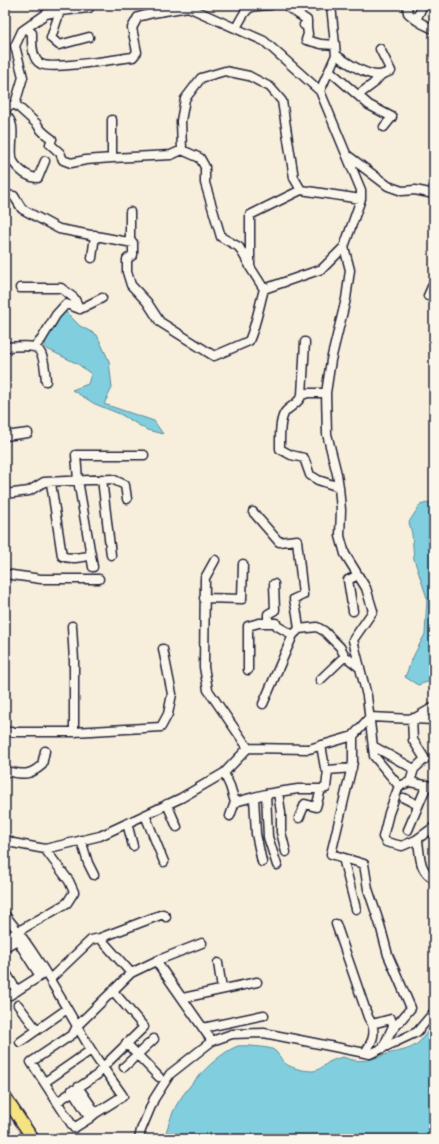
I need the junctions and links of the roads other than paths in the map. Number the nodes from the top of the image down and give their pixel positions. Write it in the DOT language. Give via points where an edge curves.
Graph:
graph roads {
  1 [pos="163,5"];
  2 [pos="271,5"];
  3 [pos="287,5"];
  4 [pos="331,5"];
  5 [pos="407,5"];
  6 [pos="423,5"];
  7 [pos="62,8"];
  8 [pos="89,8"];
  9 [pos="153,13"];
  10 [pos="416,20"];
  11 [pos="26,28"];
  12 [pos="236,28"];
  13 [pos="434,29"];
  14 [pos="89,37"];
  15 [pos="335,45"];
  16 [pos="380,48"];
  17 [pos="336,55"];
  18 [pos="330,71"];
  19 [pos="380,76"];
  20 [pos="320,92"];
  21 [pos="358,96"];
  22 [pos="15,104"];
  23 [pos="5,108"];
  24 [pos="5,115"];
  25 [pos="112,120"];
  26 [pos="384,127"];
  27 [pos="182,150"];
  28 [pos="346,155"];
  29 [pos="112,158"];
  30 [pos="45,161"];
  31 [pos="301,190"];
  32 [pos="434,194"];
  33 [pos="5,195"];
  34 [pos="361,199"];
  35 [pos="130,212"];
  36 [pos="95,235"];
  37 [pos="130,242"];
  38 [pos="344,247"];
  39 [pos="92,258"];
  40 [pos="250,267"];
  41 [pos="434,282"];
  42 [pos="20,288"];
  43 [pos="264,289"];
  44 [pos="428,296"];
  45 [pos="102,298"];
  46 [pos="80,309"];
  47 [pos="305,342"];
  48 [pos="5,347"];
  49 [pos="34,347"];
  50 [pos="46,381"];
  51 [pos="326,393"];
  52 [pos="302,395"];
  53 [pos="28,432"];
  54 [pos="5,436"];
  55 [pos="144,454"];
  56 [pos="102,479"];
  57 [pos="78,480"];
  58 [pos="51,483"];
  59 [pos="339,487"];
  60 [pos="5,494"];
  61 [pos="127,499"];
  62 [pos="253,512"];
  63 [pos="91,554"];
  64 [pos="111,555"];
  65 [pos="215,560"];
  66 [pos="244,564"];
  67 [pos="93,567"];
  68 [pos="5,574"];
  69 [pos="358,575"];
  70 [pos="99,579"];
  71 [pos="274,584"];
  72 [pos="204,598"];
  73 [pos="353,611"];
  74 [pos="268,623"];
  75 [pos="72,626"];
  76 [pos="296,632"];
  77 [pos="163,649"];
  78 [pos="345,656"];
  79 [pos="360,668"];
  80 [pos="248,670"];
  81 [pos="320,680"];
  82 [pos="263,704"];
  83 [pos="434,707"];
  84 [pos="370,717"];
  85 [pos="414,718"];
  86 [pos="434,720"];
  87 [pos="5,732"];
  88 [pos="74,732"];
  89 [pos="353,736"];
  90 [pos="321,745"];
  91 [pos="373,746"];
  92 [pos="248,748"];
  93 [pos="45,751"];
  94 [pos="352,768"];
  95 [pos="414,769"];
  96 [pos="328,770"];
  97 [pos="5,771"];
  98 [pos="224,773"];
  99 [pos="410,782"];
  100 [pos="398,786"];
  101 [pos="431,786"];
  102 [pos="321,789"];
  103 [pos="278,792"];
  104 [pos="266,794"];
  105 [pos="254,797"];
  106 [pos="404,798"];
  107 [pos="235,802"];
  108 [pos="168,804"];
  109 [pos="418,805"];
  110 [pos="145,815"];
  111 [pos="230,816"];
  112 [pos="300,818"];
  113 [pos="127,823"];
  114 [pos="178,827"];
  115 [pos="434,827"];
  116 [pos="408,830"];
  117 [pos="5,839"];
  118 [pos="81,840"];
  119 [pos="416,840"];
  120 [pos="132,846"];
  121 [pos="45,849"];
  122 [pos="286,852"];
  123 [pos="343,858"];
  124 [pos="164,862"];
  125 [pos="262,862"];
  126 [pos="277,865"];
  127 [pos="94,875"];
  128 [pos="434,878"];
  129 [pos="356,909"];
  130 [pos="5,915"];
  131 [pos="166,917"];
  132 [pos="336,924"];
  133 [pos="19,932"];
  134 [pos="100,938"];
  135 [pos="5,939"];
  136 [pos="202,942"];
  137 [pos="5,947"];
  138 [pos="156,962"];
  139 [pos="218,963"];
  140 [pos="5,971"];
  141 [pos="131,973"];
  142 [pos="45,976"];
  143 [pos="257,982"];
  144 [pos="222,989"];
  145 [pos="17,990"];
  146 [pos="113,991"];
  147 [pos="10,995"];
  148 [pos="183,998"];
  149 [pos="18,1005"];
  150 [pos="67,1009"];
  151 [pos="434,1012"];
  152 [pos="264,1015"];
  153 [pos="372,1024"];
  154 [pos="77,1026"];
  155 [pos="203,1028"];
  156 [pos="37,1030"];
  157 [pos="390,1034"];
  158 [pos="154,1039"];
  159 [pos="212,1041"];
  160 [pos="20,1042"];
  161 [pos="126,1043"];
  162 [pos="383,1048"];
  163 [pos="91,1050"];
  164 [pos="365,1053"];
  165 [pos="137,1054"];
  166 [pos="103,1067"];
  167 [pos="124,1067"];
  168 [pos="159,1077"];
  169 [pos="44,1082"];
  170 [pos="75,1088"];
  171 [pos="5,1097"];
  172 [pos="57,1102"];
  173 [pos="93,1116"];
  174 [pos="33,1139"];
  175 [pos="139,1139"];
  1 -- 9 [label="street"];
  2 -- 12 [label="street" via="253,6 245,10"];
  3 -- 15 [label="street" via="307,20 306,40"];
  4 -- 15 [label="street"];
  5 -- 10 [label="street" via="408,13"];
  6 -- 10 [label="street"];
  7 -- 8 [label="street"];
  7 -- 11 [label="street" via="46,14"];
  7 -- 14 [label="street" via="51,38 59,45"];
  9 -- 11 [label="street" via="138,18 132,28 137,52 132,57 83,64 41,65 36,60 32,47 32,33"];
  9 -- 12 [label="street" via="188,7"];
  10 -- 13 [label="street" via="423,26"];
  11 -- 22 [label="street" via="15,46 23,78"];
  12 -- 20 [label="street" via="264,41"];
  15 -- 17 [label="street"];
  16 -- 19 [label="street" via="391,71"];
  17 -- 18 [label="street"];
  17 -- 19 [label="street" via="360,69"];
  18 -- 20 [label="street"];
  18 -- 21 [label="street"];
  19 -- 21 [label="street"];
  20 -- 28 [label="street"];
  21 -- 26 [label="street" via="368,105 392,118"];
  22 -- 23 [label="street"];
  22 -- 29 [label="street" via="52,139 50,144 60,153 63,160 71,163"];
  24 -- 30 [label="street" via="11,124 13,162 31,178 38,178"];
  25 -- 29 [label="street"];
  27 -- 29 [label="street" via="171,156"];
  27 -- 31 [label="street" via="181,121 185,99 201,78 225,71 249,76 270,87 282,101 294,178"];
  27 -- 40 [label="street" via="200,158 205,167 205,183 221,237 239,247"];
  28 -- 32 [label="street" via="388,186 402,191 415,190"];
  28 -- 34 [label="street" via="361,190"];
  31 -- 34 [label="street"];
  31 -- 40 [label="street" via="250,215"];
  33 -- 36 [label="street" via="14,196 22,209 59,229"];
  34 -- 38 [label="street"];
  35 -- 37 [label="street"];
  36 -- 37 [label="street"];
  36 -- 39 [label="street"];
  37 -- 43 [label="street" via="133,243 133,255 127,259 126,272 131,285 147,302 160,322 214,356 249,341 255,328"];
  38 -- 43 [label="street" via="322,269"];
  38 -- 51 [label="street" via="350,270"];
  40 -- 43 [label="street"];
  41 -- 44 [label="street"];
  42 -- 46 [label="street" via="61,288 74,298"];
  45 -- 46 [label="street"];
  46 -- 49 [label="street" via="66,304"];
  47 -- 52 [label="street"];
  48 -- 49 [label="street"];
  49 -- 50 [label="street" via="39,350 44,360"];
  51 -- 52 [label="street"];
  51 -- 59 [label="street" via="326,434"];
  52 -- 59 [label="street" via="283,415 280,449 304,458 310,475"];
  53 -- 54 [label="street"];
  55 -- 57 [label="street" via="76,455"];
  56 -- 57 [label="street"];
  56 -- 61 [label="street" via="112,479 125,485"];
  56 -- 64 [label="street"];
  57 -- 58 [label="street"];
  57 -- 63 [label="street"];
  58 -- 60 [label="street" via="44,482 29,491"];
  58 -- 63 [label="street" via="62,556 75,558"];
  59 -- 69 [label="street" via="340,536 345,554"];
  62 -- 76 [label="street" via="279,542 297,540 303,595 294,599 298,614"];
  63 -- 67 [label="street"];
  65 -- 72 [label="street" via="205,578"];
  66 -- 72 [label="street" via="242,599"];
  68 -- 70 [label="street" via="41,579"];
  69 -- 73 [label="street" via="348,580"];
  69 -- 79 [label="street" via="366,588 373,611 353,640"];
  71 -- 74 [label="street" via="275,610 268,614"];
  72 -- 92 [label="street" via="204,666 208,690"];
  74 -- 76 [label="street" via="276,623 277,626"];
  74 -- 80 [label="street" via="248,626"];
  75 -- 88 [label="street"];
  76 -- 78 [label="street" via="317,627 340,647"];
  76 -- 82 [label="street"];
  77 -- 88 [label="street" via="172,694 168,714 160,727"];
  78 -- 79 [label="street"];
  78 -- 81 [label="street"];
  79 -- 84 [label="street"];
  83 -- 85 [label="street"];
  84 -- 85 [label="street"];
  84 -- 89 [label="street"];
  84 -- 91 [label="street"];
  85 -- 86 [label="street"];
  85 -- 95 [label="street" via="413,740 425,759"];
  87 -- 88 [label="street"];
  89 -- 90 [label="street"];
  89 -- 94 [label="street"];
  90 -- 92 [label="street" via="309,749"];
  90 -- 96 [label="street" via="325,768"];
  91 -- 95 [label="street"];
  91 -- 100 [label="street" via="374,756"];
  92 -- 98 [label="street"];
  93 -- 97 [label="street" via="42,765 34,772 24,775"];
  94 -- 96 [label="street"];
  94 -- 123 [label="street" via="331,854"];
  95 -- 99 [label="street"];
  96 -- 102 [label="street" via="326,788"];
  98 -- 107 [label="street"];
  98 -- 108 [label="street"];
  99 -- 100 [label="street"];
  99 -- 101 [label="street"];
  100 -- 119 [label="street" via="383,837 386,842 402,846"];
  101 -- 109 [label="street"];
  102 -- 103 [label="street"];
  102 -- 112 [label="street" via="316,807 305,804"];
  103 -- 104 [label="street"];
  103 -- 122 [label="street" via="281,832"];
  104 -- 105 [label="street"];
  104 -- 126 [label="street" via="268,837"];
  105 -- 107 [label="street"];
  105 -- 125 [label="street" via="256,834"];
  106 -- 109 [label="street"];
  107 -- 111 [label="street"];
  108 -- 110 [label="street"];
  108 -- 114 [label="street"];
  109 -- 116 [label="street"];
  110 -- 113 [label="street"];
  110 -- 124 [label="street"];
  113 -- 118 [label="street" via="100,836"];
  113 -- 120 [label="street"];
  115 -- 119 [label="street"];
  117 -- 121 [label="street"];
  118 -- 121 [label="street"];
  118 -- 127 [label="street"];
  119 -- 128 [label="street" via="423,870"];
  121 -- 133 [label="street" via="69,881 74,892 67,903"];
  123 -- 129 [label="street"];
  123 -- 157 [label="street" via="364,864 368,889 388,955 411,1008"];
  130 -- 133 [label="street"];
  131 -- 134 [label="street" via="163,914"];
  132 -- 153 [label="street"];
  133 -- 135 [label="street"];
  133 -- 142 [label="street"];
  134 -- 141 [label="street"];
  134 -- 142 [label="street" via="91,940"];
  136 -- 138 [label="street"];
  137 -- 142 [label="street" via="17,940"];
  138 -- 141 [label="street"];
  138 -- 148 [label="street"];
  139 -- 144 [label="street"];
  140 -- 145 [label="street"];
  141 -- 146 [label="street"];
  142 -- 145 [label="street"];
  142 -- 150 [label="street"];
  143 -- 144 [label="street"];
  144 -- 148 [label="street"];
  145 -- 147 [label="street"];
  146 -- 154 [label="street"];
  146 -- 161 [label="street" via="144,1027"];
  148 -- 155 [label="street"];
  149 -- 156 [label="street"];
  150 -- 154 [label="street"];
  150 -- 156 [label="street"];
  151 -- 162 [label="street" via="416,1032"];
  152 -- 155 [label="street"];
  153 -- 157 [label="street" via="391,1019"];
  153 -- 164 [label="street" via="372,1042"];
  154 -- 163 [label="street"];
  154 -- 169 [label="street" via="73,1034 31,1062"];
  155 -- 159 [label="street"];
  156 -- 160 [label="street"];
  157 -- 162 [label="street"];
  158 -- 165 [label="street"];
  159 -- 164 [label="street" via="232,1034 264,1033"];
  159 -- 175 [label="street" via="170,1074 154,1099"];
  161 -- 165 [label="street"];
  161 -- 166 [label="street"];
  162 -- 164 [label="street" via="370,1054"];
  163 -- 166 [label="street"];
  163 -- 169 [label="street"];
  165 -- 167 [label="street"];
  165 -- 168 [label="street"];
  166 -- 170 [label="street" via="97,1075"];
  166 -- 173 [label="street" via="123,1096"];
  169 -- 172 [label="street"];
  170 -- 172 [label="street"];
  170 -- 173 [label="street"];
  171 -- 174 [label="highway"];
  172 -- 173 [label="street" via="74,1128"];
}
